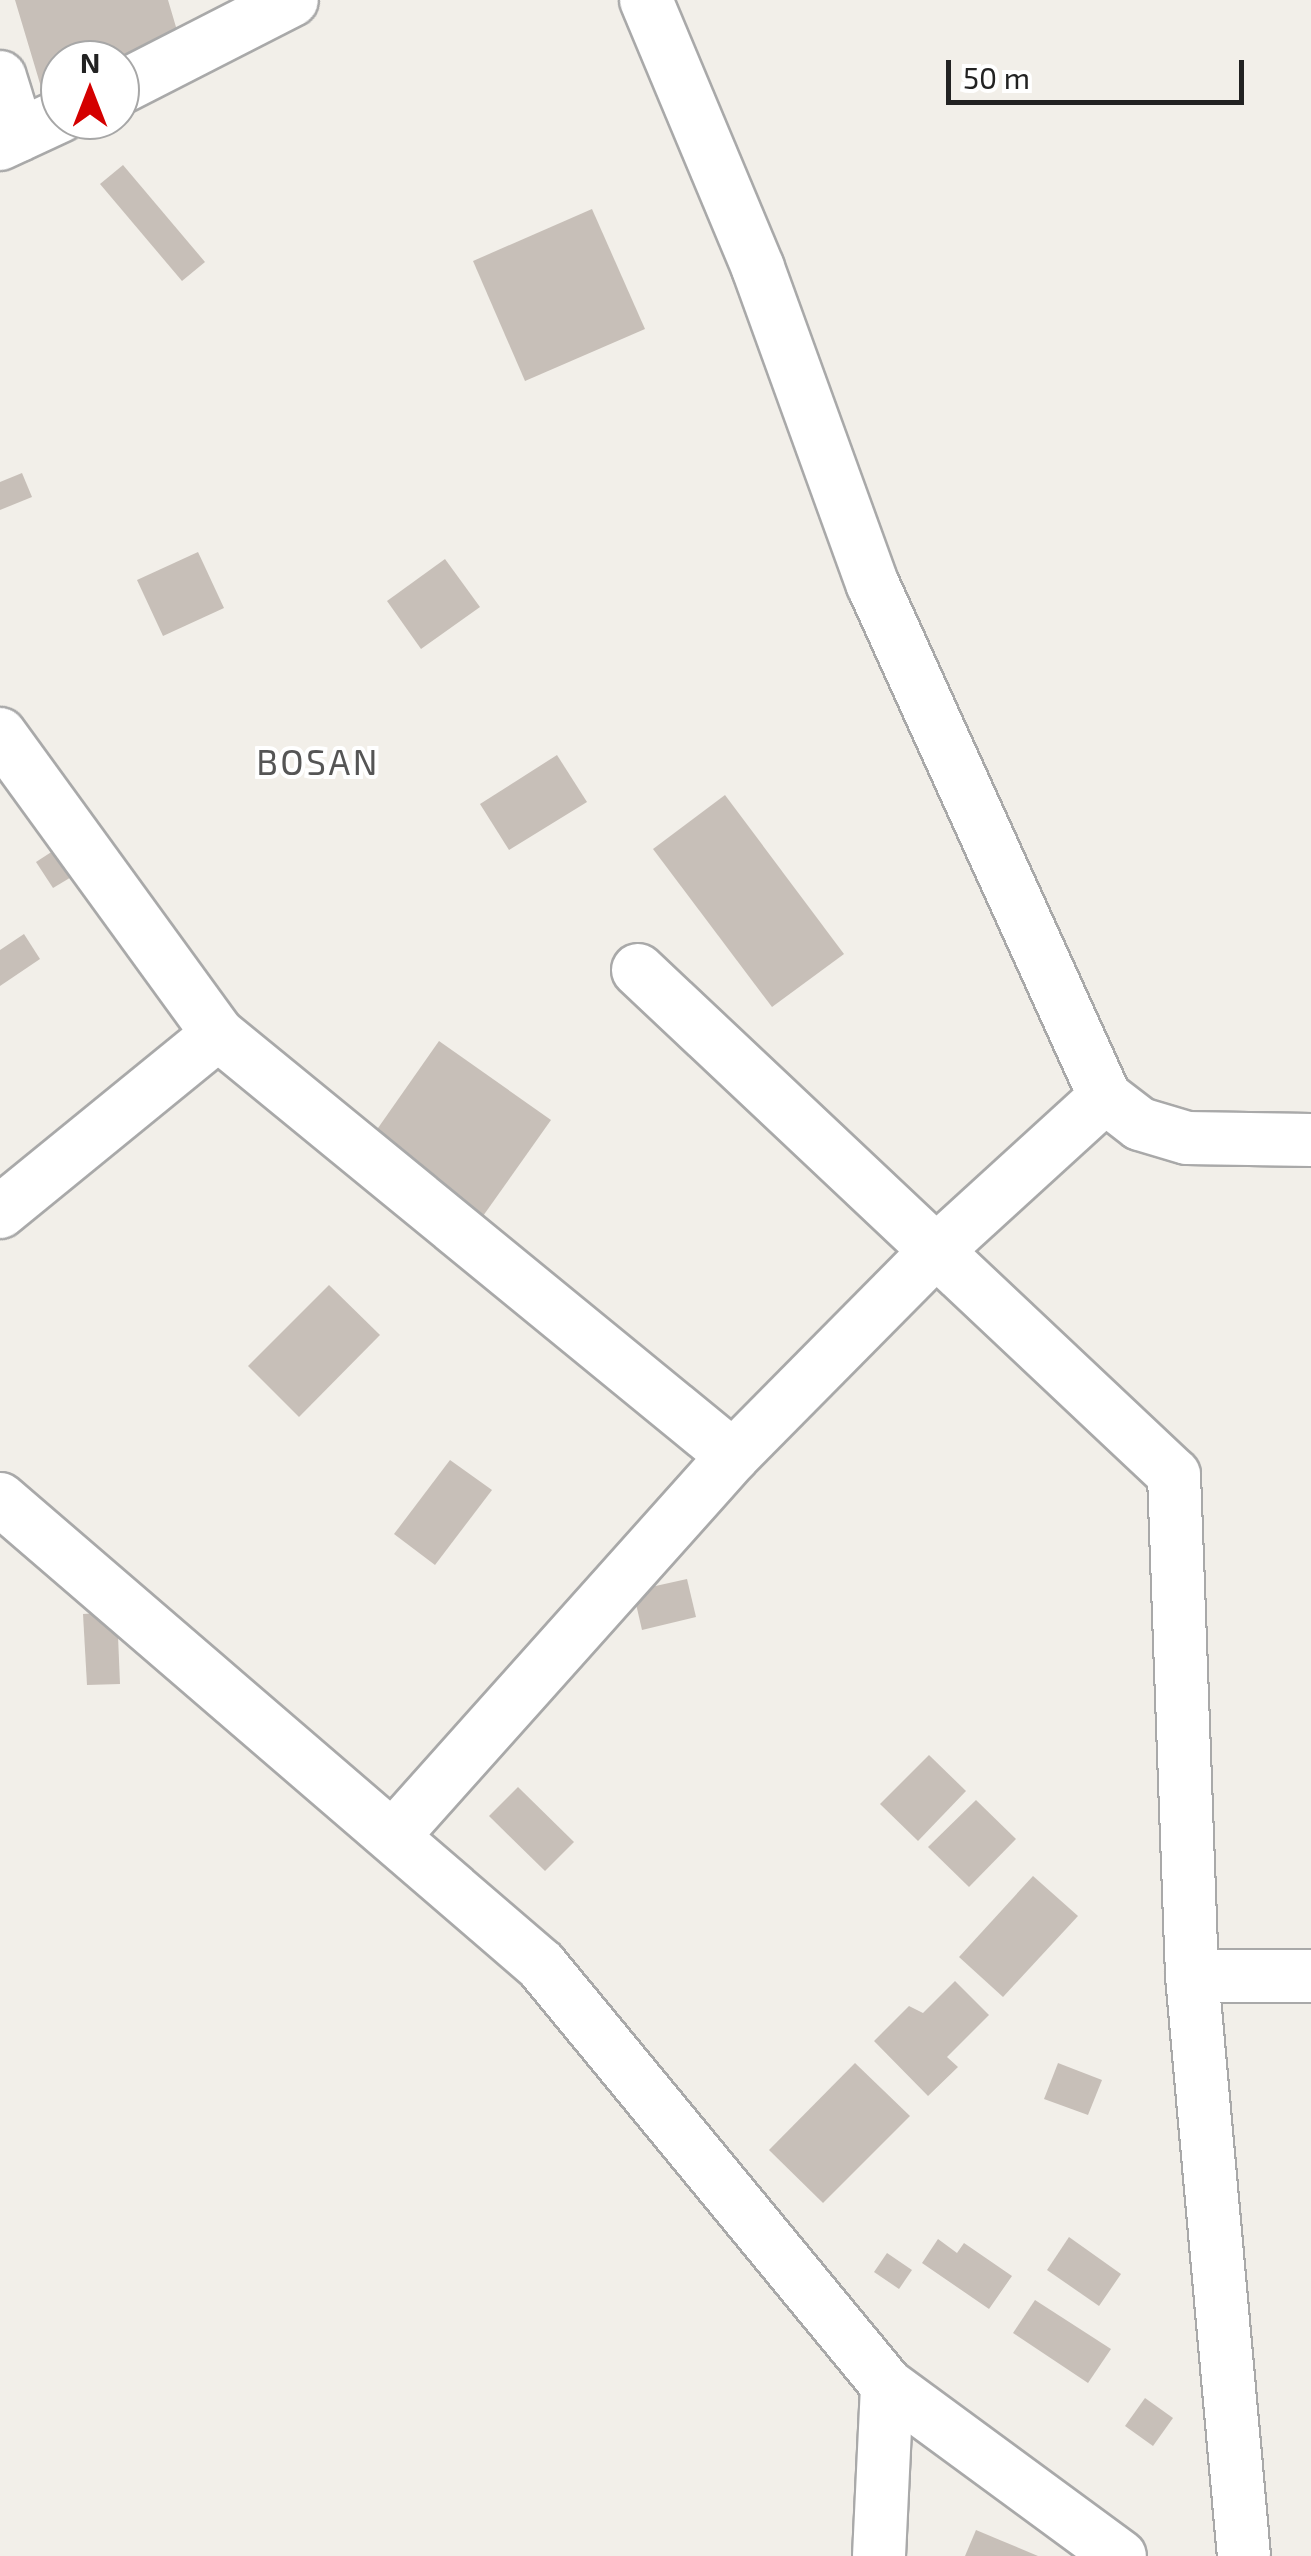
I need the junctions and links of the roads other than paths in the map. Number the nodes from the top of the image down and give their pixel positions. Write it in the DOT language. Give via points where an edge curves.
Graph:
graph roads {
  1 [pos="292,0"];
  2 [pos="646,0"];
  3 [pos="0,77"];
  4 [pos="140,78"];
  5 [pos="26,132"];
  6 [pos="0,734"];
  7 [pos="638,970"];
  8 [pos="218,1034"];
  9 [pos="1104,1097"];
  10 [pos="1311,1140"];
  11 [pos="0,1212"];
  12 [pos="934,1252"];
  13 [pos="733,1456"];
  14 [pos="0,1498"];
  15 [pos="396,1833"];
  16 [pos="1192,1976"];
  17 [pos="1311,1976"];
  18 [pos="886,2385"];
  19 [pos="879,2556"];
  20 [pos="1120,2556"];
  21 [pos="1244,2556"];
  1 -- 4 [label="street"];
  2 -- 9 [label="street" via="758,268 873,585"];
  3 -- 5 [label="street"];
  6 -- 8 [label="street"];
  7 -- 12 [label="street"];
  8 -- 11 [label="street"];
  8 -- 13 [label="street"];
  9 -- 10 [label="street" via="1140,1124 1187,1138"];
  9 -- 12 [label="street"];
  12 -- 13 [label="street"];
  12 -- 16 [label="street" via="1174,1475"];
  13 -- 15 [label="street"];
  14 -- 15 [label="street"];
  15 -- 18 [label="street" via="541,1965"];
  16 -- 17 [label="street"];
  16 -- 21 [label="street"];
  18 -- 19 [label="street"];
  18 -- 20 [label="street"];
}
